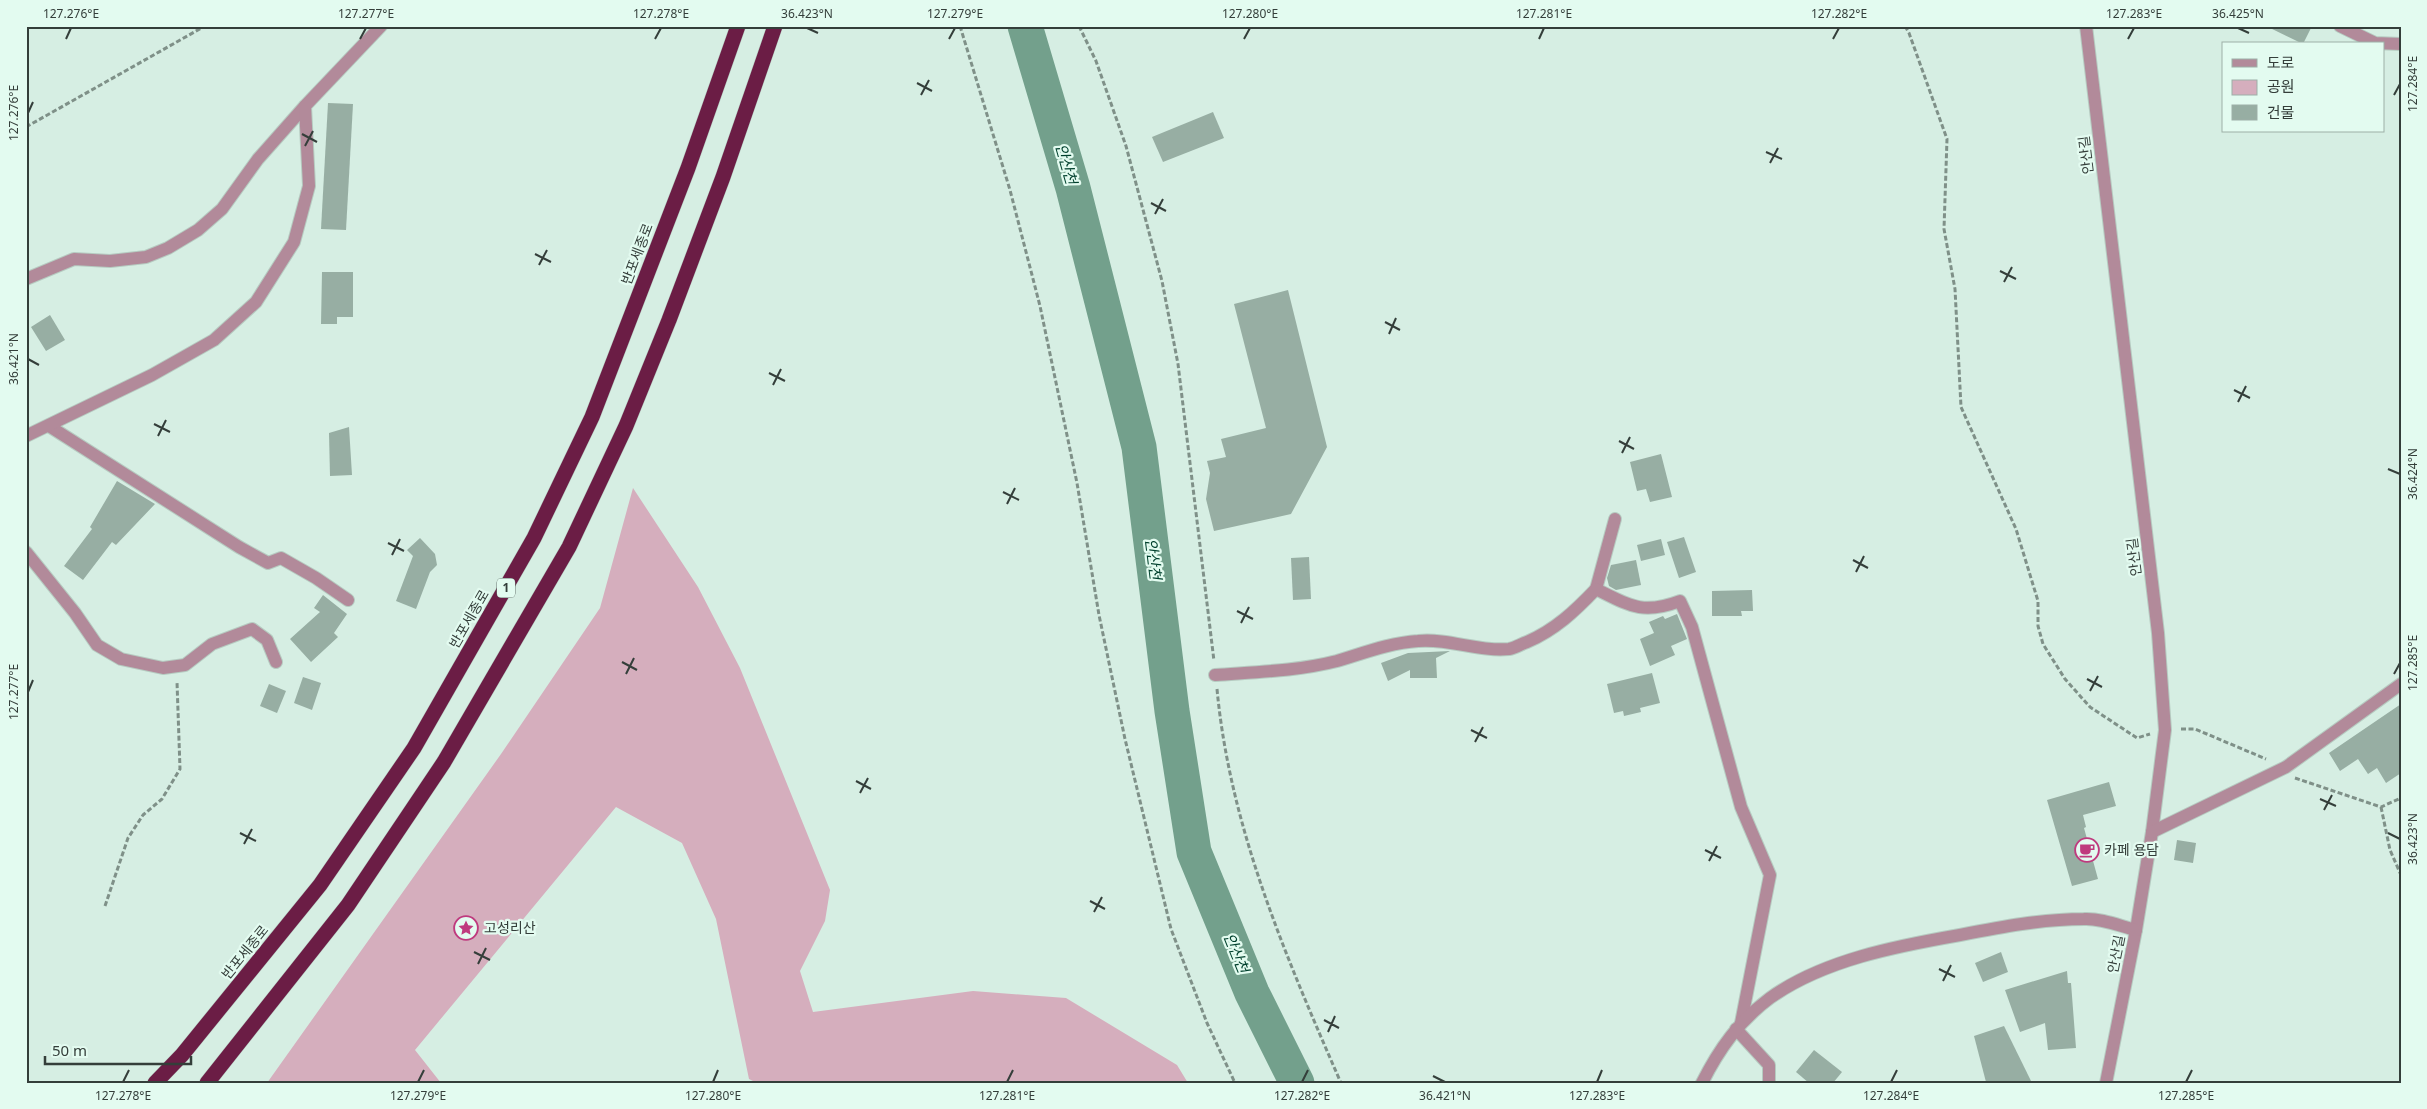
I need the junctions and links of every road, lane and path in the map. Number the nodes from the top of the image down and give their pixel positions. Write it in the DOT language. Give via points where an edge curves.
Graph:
graph roads {
  1 [pos="205,26"];
  2 [pos="381,26"];
  3 [pos="738,26"];
  4 [pos="775,26"];
  5 [pos="960,26"];
  6 [pos="1080,26"];
  7 [pos="1905,26"];
  8 [pos="2086,26"];
  9 [pos="2340,26"];
  10 [pos="2372,42"];
  11 [pos="2384,43"];
  12 [pos="2401,44"];
  13 [pos="305,106"];
  14 [pos="26,127"];
  15 [pos="26,279"];
  16 [pos="49,426"];
  17 [pos="26,436"];
  18 [pos="1615,519"];
  19 [pos="26,552"];
  20 [pos="1596,589"];
  21 [pos="348,600"];
  22 [pos="276,662"];
  23 [pos="176,666"];
  24 [pos="1215,675"];
  25 [pos="2401,684"];
  26 [pos="2165,730"];
  27 [pos="2286,767"];
  28 [pos="2401,798"];
  29 [pos="2380,807"];
  30 [pos="2152,832"];
  31 [pos="2401,875"];
  32 [pos="105,906"];
  33 [pos="2136,930"];
  34 [pos="1739,1026"];
  35 [pos="154,1083"];
  36 [pos="207,1083"];
  37 [pos="1235,1083"];
  38 [pos="1342,1083"];
  39 [pos="1702,1083"];
  40 [pos="1769,1083"];
  41 [pos="2106,1083"];
  1 -- 14 [label="path"];
  2 -- 13 [label="street"];
  3 -- 35 [label="highway, 반포세종로 / 1" via="688,168 592,417 534,538 414,748 320,885 182,1055"];
  4 -- 36 [label="highway" via="669,320 626,426 569,547 423,794 348,905"];
  5 -- 37 [label="path" via="1010,190 1040,306 1121,720 1171,929 1207,1023"];
  6 -- 24 [label="path" via="1126,146 1162,281 1178,364"];
  7 -- 26 [label="path" via="1947,139 1944,229 1955,289 1961,407 2016,530 2038,601 2038,626 2043,644 2064,679 2090,707 2137,738"];
  8 -- 26 [label="street, 안산길" via="2158,633"];
  9 -- 10 [label="street"];
  11 -- 12 [label="street"];
  13 -- 15 [label="street" via="258,160 222,209 198,230 146,257 110,261 74,259"];
  13 -- 16 [label="street" via="309,186 294,242 256,302 214,340"];
  16 -- 17 [label="street"];
  16 -- 21 [label="street" via="240,547 268,563 281,558"];
  18 -- 20 [label="street"];
  19 -- 23 [label="street" via="97,645 121,659 163,668"];
  20 -- 24 [label="street" via="1569,618 1542,636 1510,649 1419,640 1377,647 1336,661 1281,670"];
  20 -- 34 [label="street" via="1644,609 1661,609 1680,601 1692,627 1741,806 1770,874"];
  22 -- 23 [label="street" via="267,640 252,629 212,644 185,665"];
  23 -- 32 [label="path" via="180,769 162,799 143,815 128,838"];
  24 -- 38 [label="path" via="1229,768 1268,907"];
  25 -- 27 [label="street"];
  26 -- 27 [label="path" via="2195,729"];
  26 -- 30 [label="street, 안산길"];
  27 -- 29 [label="path" via="2295,778"];
  27 -- 30 [label="street"];
  28 -- 29 [label="path"];
  29 -- 31 [label="path" via="2390,850"];
  30 -- 33 [label="street, 안산길"];
  33 -- 34 [label="street" via="2086,918 2015,924 1893,947 1816,973 1771,997"];
  33 -- 41 [label="street, 안산길"];
  34 -- 39 [label="street" via="1716,1054"];
  34 -- 40 [label="street" via="1770,1065"];
}
